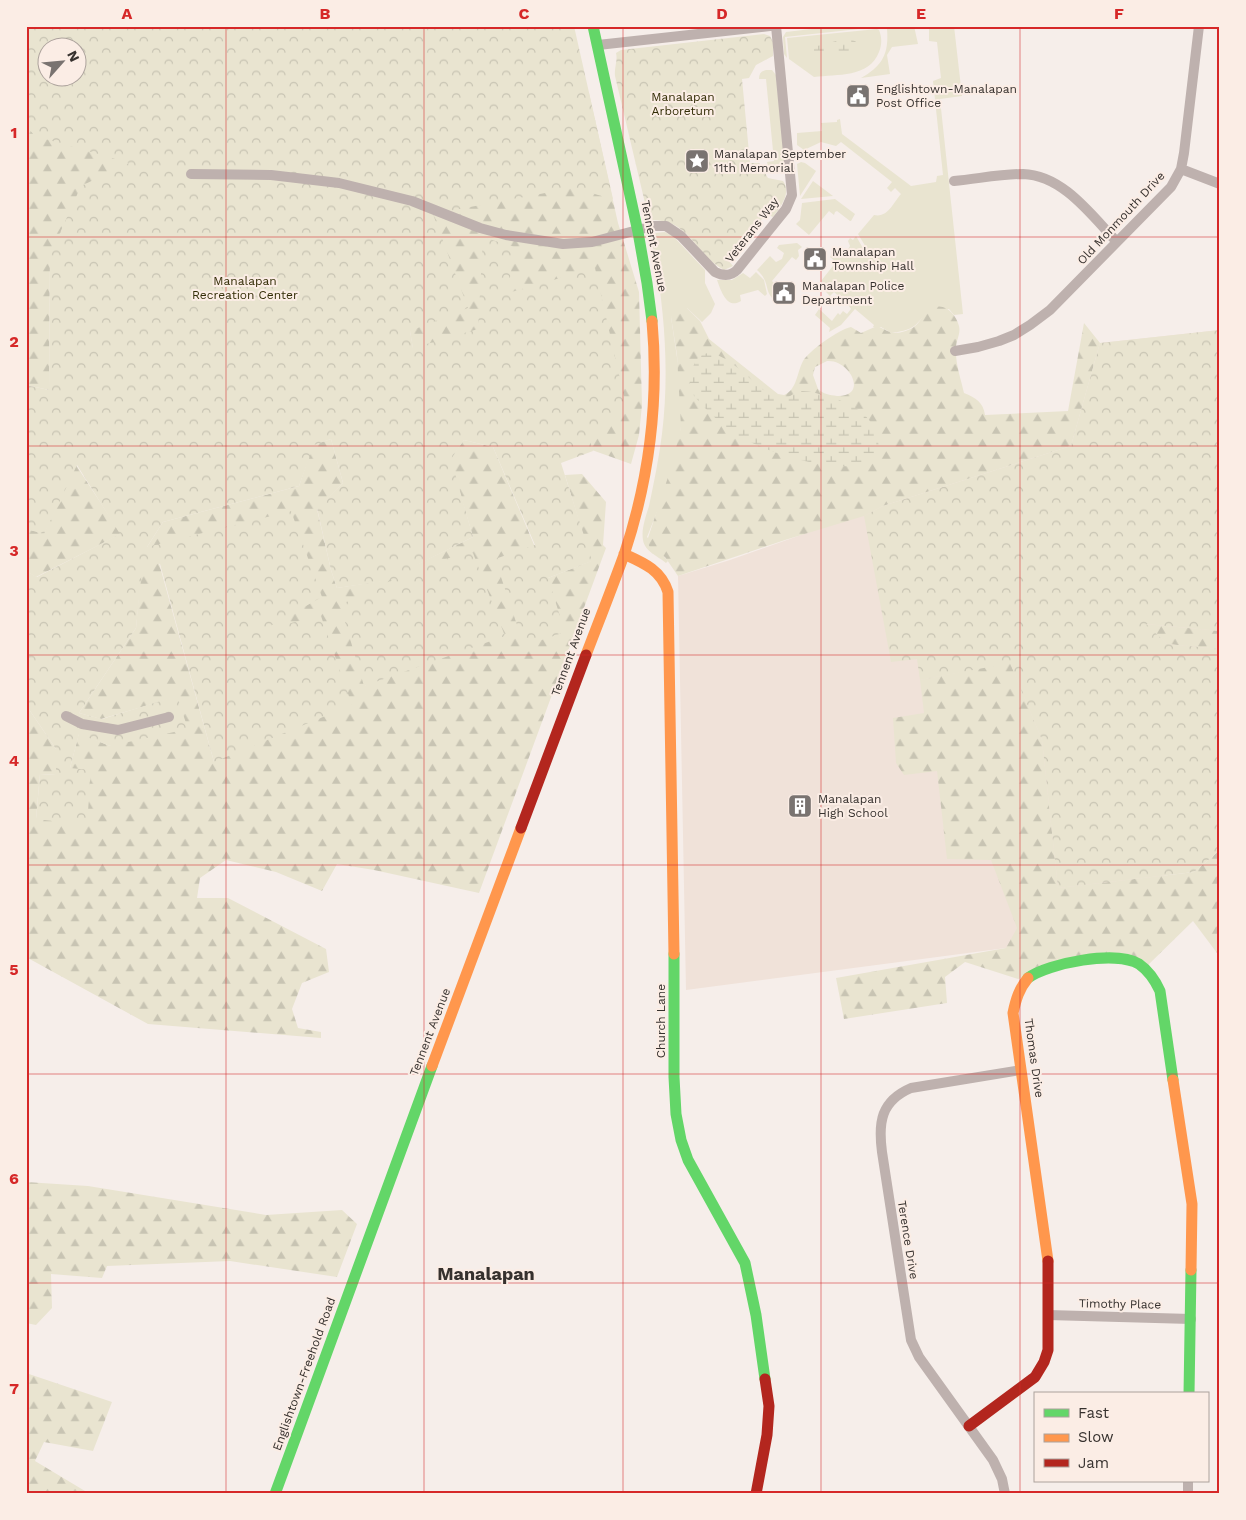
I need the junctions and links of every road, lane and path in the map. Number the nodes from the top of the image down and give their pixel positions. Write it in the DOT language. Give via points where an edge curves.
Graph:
graph roads {
  1 [pos="593,26"];
  2 [pos="770,26"];
  3 [pos="776,26"];
  4 [pos="1199,26"];
  5 [pos="598,45"];
  6 [pos="1181,169"];
  7 [pos="191,174"];
  8 [pos="954,181"];
  9 [pos="1220,184"];
  10 [pos="638,231"];
  11 [pos="1117,242"];
  12 [pos="955,350"];
  13 [pos="624,554"];
  14 [pos="66,716"];
  15 [pos="168,717"];
  16 [pos="1021,1070"];
  17 [pos="359,1264"];
  18 [pos="1048,1315"];
  19 [pos="1191,1319"];
  20 [pos="1189,1392"];
  21 [pos="969,1426"];
  22 [pos="275,1494"];
  23 [pos="756,1494"];
  24 [pos="1005,1494"];
  1 -- 5 [label="street, Tennent Avenue"];
  2 -- 5 [label="street"];
  3 -- 10 [label="street, Veterans Way" via="792,190 786,209 736,272 725,276 715,272 670,228 657,226"];
  4 -- 6 [label="street, Old Monmouth Drive"];
  5 -- 10 [label="street, Tennent Avenue"];
  6 -- 9 [label="street"];
  6 -- 11 [label="street, Old Monmouth Drive" via="1170,187"];
  7 -- 10 [label="street" via="271,175 339,183 412,201 480,228 563,244 592,242"];
  8 -- 11 [label="street" via="1024,174 1038,177 1070,194"];
  10 -- 13 [label="street, Tennent Avenue" via="649,285 654,398 645,466"];
  11 -- 12 [label="street, Old Monmouth Drive" via="1050,310 1030,325 999,341"];
  13 -- 17 [label="street, Tennent Avenue"];
  13 -- 23 [label="street, Church Lane" via="654,568 665,580 668,592 676,1114 686,1155 735,1244 750,1281 769,1406"];
  14 -- 15 [label="street" via="82,724 118,730"];
  16 -- 18 [label="street, Thomas Drive" via="1048,1256"];
  16 -- 19 [label="street, Thomas Drive" via="1014,1000 1021,986 1035,972 1114,957 1134,961 1152,976 1161,996 1192,1204"];
  16 -- 21 [label="street, Terence Drive" via="911,1088 890,1102 880,1126 911,1340 919,1357"];
  17 -- 22 [label="street, Englishtown-Freehold Road"];
  18 -- 19 [label="street, Timothy Place"];
  18 -- 21 [label="street, Thomas Drive" via="1048,1350 1041,1368 1031,1380"];
  19 -- 20 [label="street, Thomas Drive"];
  21 -- 24 [label="street, Terence Drive" via="993,1460"];
}
